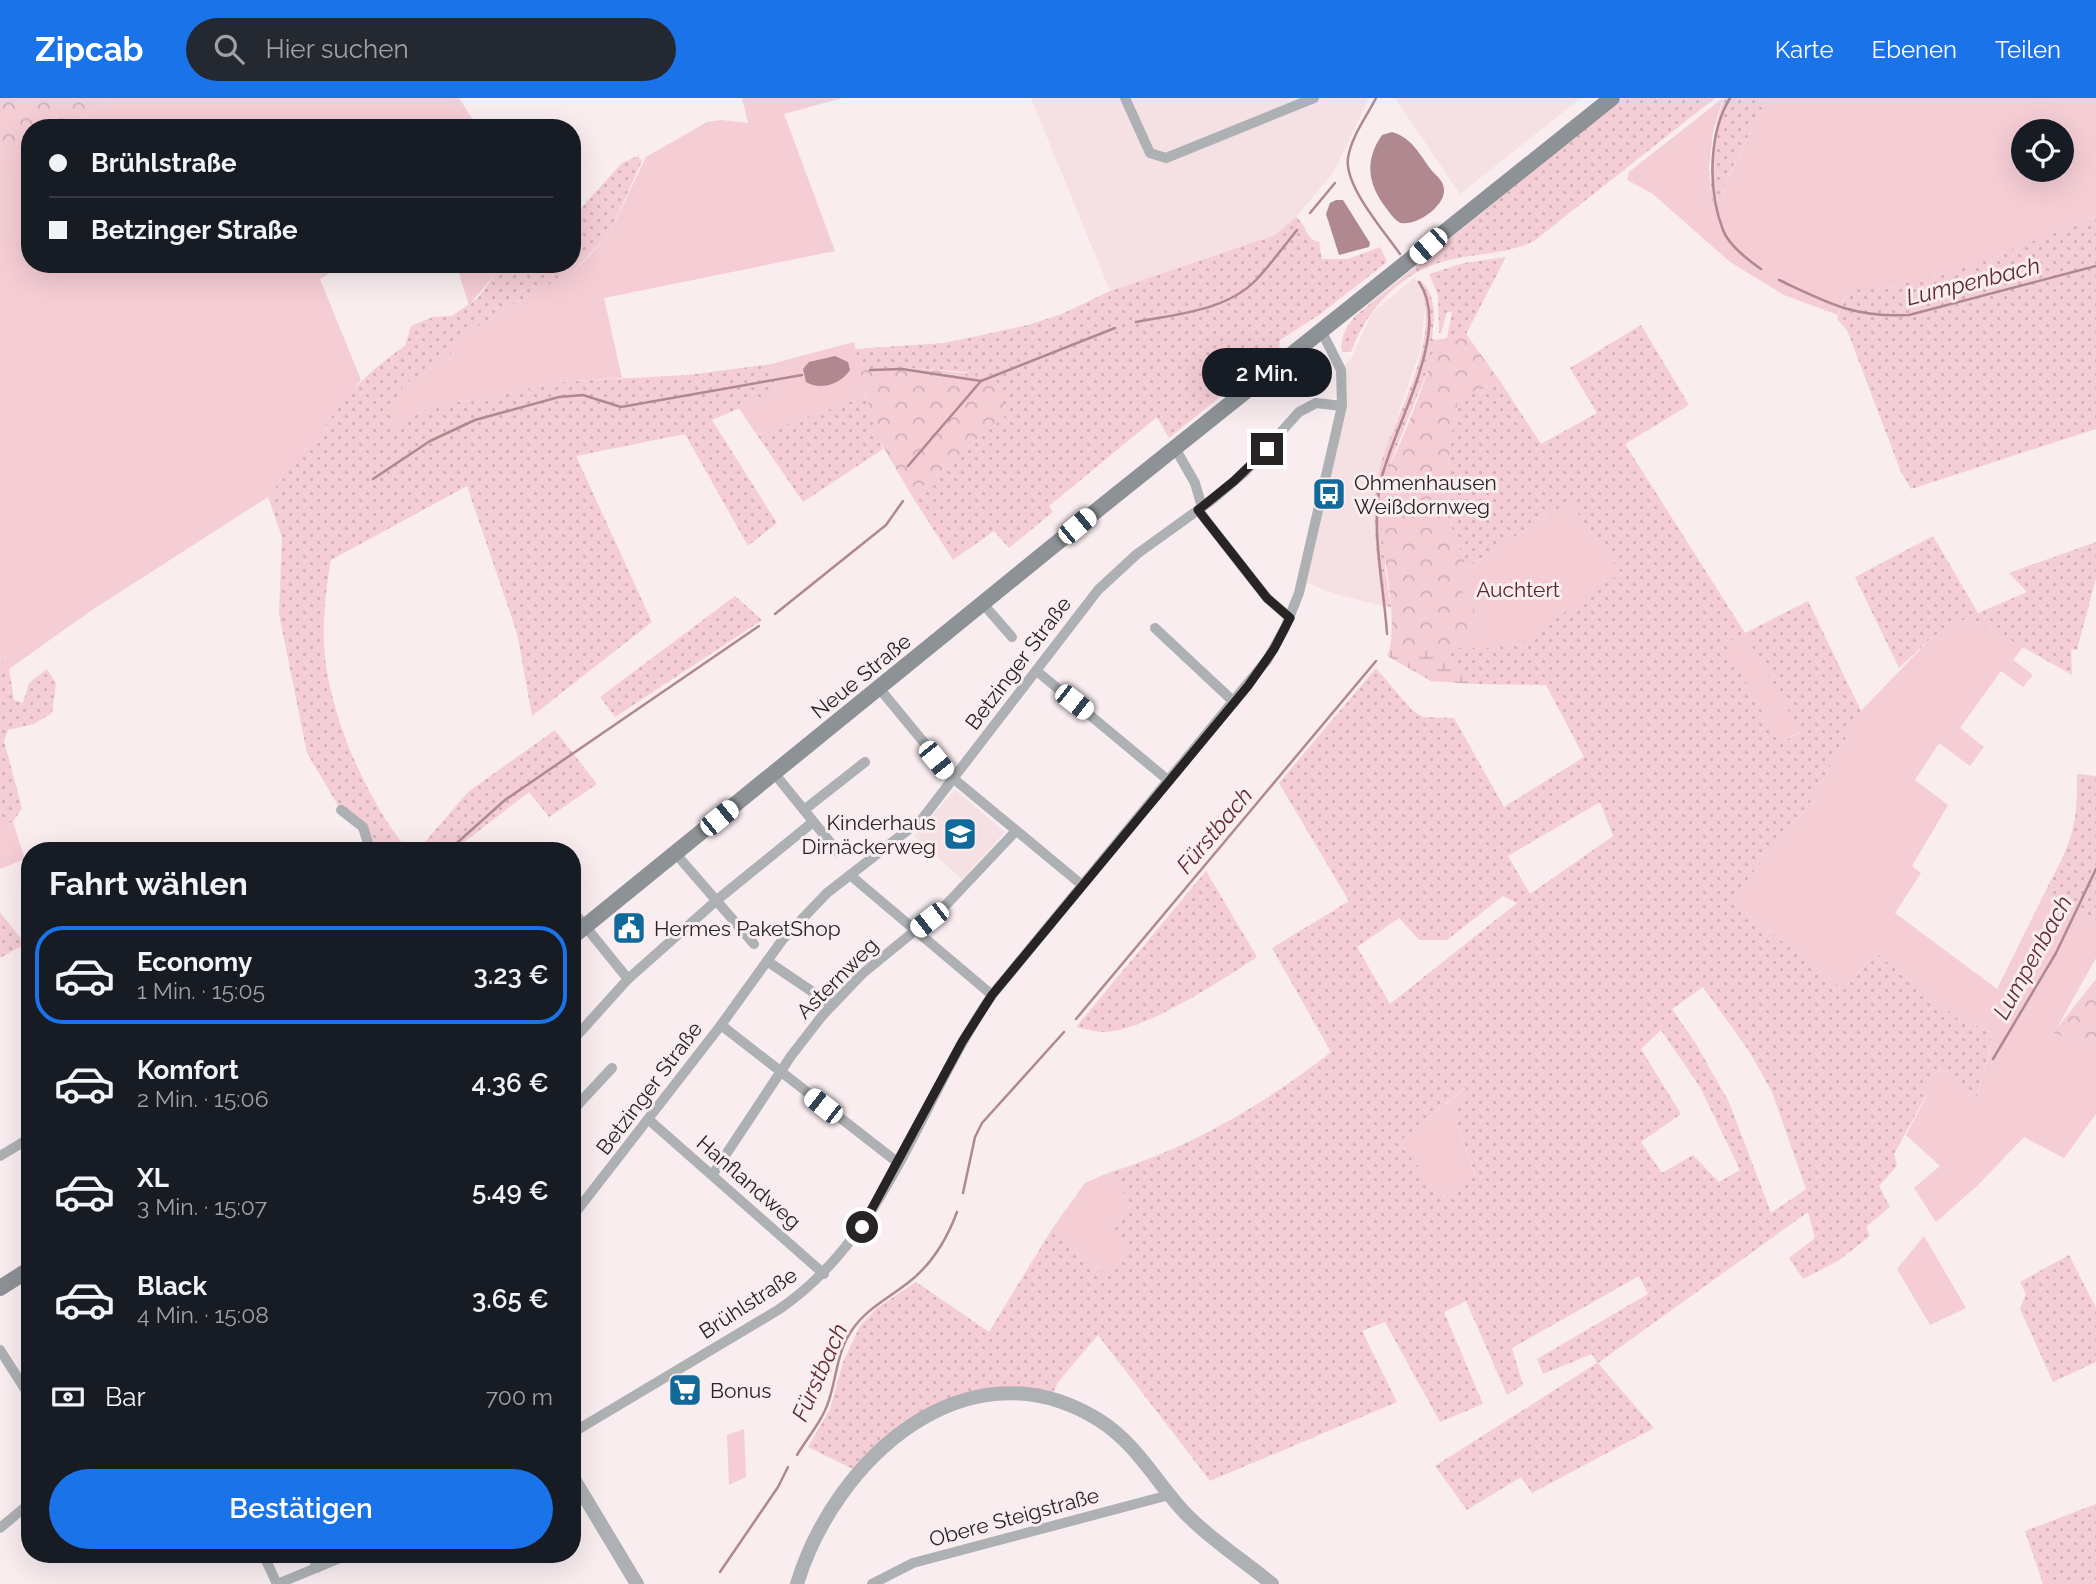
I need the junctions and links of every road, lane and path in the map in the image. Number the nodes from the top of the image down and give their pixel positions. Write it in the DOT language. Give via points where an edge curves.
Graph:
graph roads {
  1 [pos="1125,98"];
  2 [pos="1314,98"];
  3 [pos="1612,98"];
  4 [pos="1322,332"];
  5 [pos="1342,406"];
  6 [pos="1175,448"];
  7 [pos="1200,509"];
  8 [pos="984,605"];
  9 [pos="1290,618"];
  10 [pos="1155,628"];
  11 [pos="1012,637"];
  12 [pos="1038,672"];
  13 [pos="879,688"];
  14 [pos="1234,702"];
  15 [pos="865,762"];
  16 [pos="774,774"];
  17 [pos="954,779"];
  18 [pos="1169,781"];
  19 [pos="341,810"];
  20 [pos="804,810"];
  21 [pos="813,822"];
  22 [pos="1015,832"];
  23 [pos="368,842"];
  24 [pos="838,852"];
  25 [pos="676,854"];
  26 [pos="850,875"];
  27 [pos="1082,885"];
  28 [pos="717,900"];
  29 [pos="581,930"];
  30 [pos="914,932"];
  31 [pos="581,934"];
  32 [pos="754,944"];
  33 [pos="767,961"];
  34 [pos="628,979"];
  35 [pos="992,995"];
  36 [pos="832,1005"];
  37 [pos="721,1025"];
  38 [pos="581,1031"];
  39 [pos="612,1068"];
  40 [pos="780,1072"];
  41 [pos="581,1101"];
  42 [pos="648,1119"];
  43 [pos="21,1143"];
  44 [pos="0,1156"];
  45 [pos="897,1162"];
  46 [pos="713,1174"];
  47 [pos="581,1205"];
  48 [pos="824,1274"];
  49 [pos="21,1275"];
  50 [pos="0,1288"];
  51 [pos="0,1350"];
  52 [pos="21,1383"];
  53 [pos="581,1428"];
  54 [pos="581,1491"];
  55 [pos="1169,1495"];
  56 [pos="21,1510"];
  57 [pos="0,1528"];
  58 [pos="267,1563"];
  59 [pos="315,1563"];
  60 [pos="329,1563"];
  61 [pos="317,1568"];
  62 [pos="892,1573"];
  63 [pos="277,1584"];
  64 [pos="637,1584"];
  65 [pos="797,1584"];
  66 [pos="872,1584"];
  67 [pos="900,1584"];
  68 [pos="1272,1584"];
  1 -- 2 [label="street" via="1150,153 1166,158"];
  3 -- 4 [label="main road, Neue Straße"];
  4 -- 5 [label="street, Brühlstraße" via="1341,370"];
  4 -- 6 [label="main road, Neue Straße"];
  5 -- 7 [label="street, Betzinger Straße" via="1306,407 1251,466"];
  5 -- 9 [label="street, Brühlstraße"];
  6 -- 7 [label="street" via="1195,483"];
  6 -- 8 [label="main road, Neue Straße"];
  7 -- 9 [label="street" via="1267,598"];
  7 -- 12 [label="street, Betzinger Straße" via="1112,577 1075,618"];
  8 -- 11 [label="street"];
  8 -- 13 [label="main road, Neue Straße"];
  9 -- 14 [label="street, Brühlstraße" via="1267,660"];
  10 -- 14 [label="street"];
  12 -- 17 [label="street, Betzinger Straße"];
  12 -- 18 [label="street"];
  13 -- 16 [label="main road, Neue Straße"];
  13 -- 17 [label="street"];
  14 -- 18 [label="street, Brühlstraße"];
  15 -- 20 [label="street"];
  16 -- 20 [label="street"];
  16 -- 25 [label="main road, Neue Straße"];
  17 -- 22 [label="street"];
  17 -- 26 [label="street, Betzinger Straße" via="922,819"];
  18 -- 27 [label="street, Brühlstraße"];
  19 -- 23 [label="street" via="363,827"];
  20 -- 21 [label="street"];
  21 -- 24 [label="street"];
  21 -- 28 [label="street"];
  22 -- 27 [label="street"];
  22 -- 30 [label="street, Asternweg" via="964,888"];
  25 -- 28 [label="street"];
  25 -- 29 [label="main road, Neue Straße"];
  26 -- 30 [label="street"];
  26 -- 33 [label="street, Betzinger Straße" via="807,911"];
  27 -- 35 [label="street, Brühlstraße"];
  28 -- 32 [label="street"];
  28 -- 34 [label="street"];
  30 -- 35 [label="street"];
  30 -- 36 [label="street, Asternweg"];
  31 -- 34 [label="street"];
  33 -- 36 [label="street"];
  33 -- 37 [label="street, Betzinger Straße"];
  34 -- 38 [label="street"];
  35 -- 45 [label="street, Brühlstraße"];
  36 -- 40 [label="street, Asternweg"];
  37 -- 40 [label="street"];
  37 -- 42 [label="street, Betzinger Straße"];
  39 -- 41 [label="street"];
  40 -- 45 [label="street"];
  40 -- 46 [label="street, Asternweg"];
  42 -- 46 [label="street, Hanflandweg"];
  42 -- 47 [label="street, Betzinger Straße"];
  43 -- 44 [label="street"];
  45 -- 48 [label="street, Brühlstraße" via="858,1233"];
  46 -- 48 [label="street, Hanflandweg"];
  48 -- 53 [label="street, Brühlstraße" via="765,1319"];
  49 -- 50 [label="main road"];
  51 -- 52 [label="street"];
  54 -- 64 [label="street"];
  55 -- 62 [label="street, Obere Steigstraße" via="913,1563"];
  55 -- 65 [label="street" via="1121,1436 1089,1414 1031,1394 977,1395 929,1413 880,1451 836,1504"];
  55 -- 68 [label="street" via="1203,1530"];
  56 -- 57 [label="street"];
  58 -- 63 [label="street"];
  59 -- 61 [label="street"];
  60 -- 61 [label="street"];
  61 -- 63 [label="street"];
  62 -- 66 [label="street, Obere Steigstraße"];
  62 -- 67 [label="street"];
}
